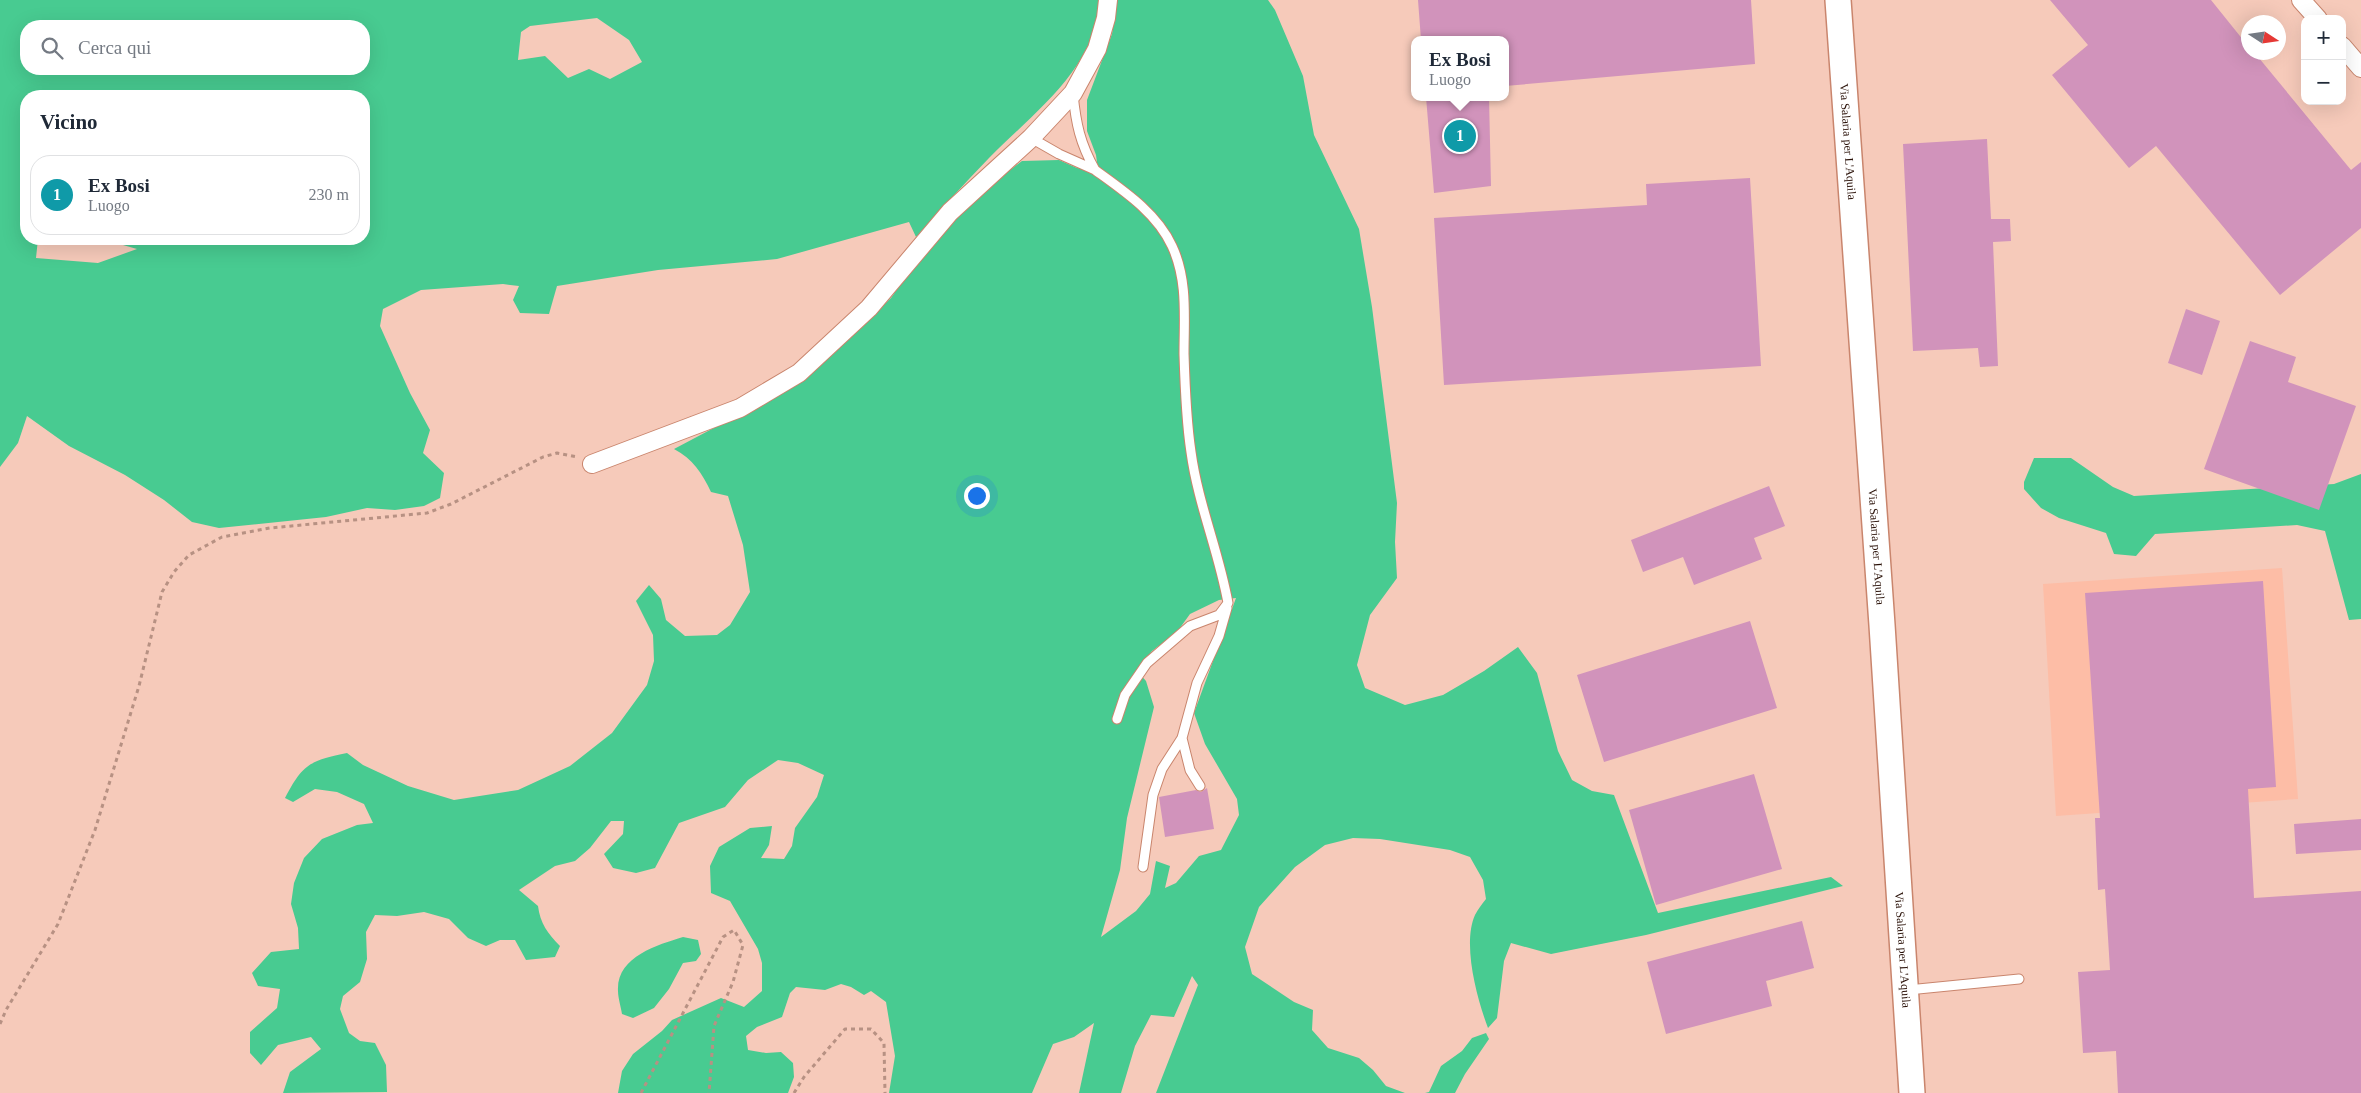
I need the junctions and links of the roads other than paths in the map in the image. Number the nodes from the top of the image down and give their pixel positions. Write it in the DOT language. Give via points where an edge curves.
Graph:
graph roads {
  1 [pos="1108,0"];
  2 [pos="1838,0"];
  3 [pos="2301,0"];
  4 [pos="2314,15"];
  5 [pos="2346,51"];
  6 [pos="2361,68"];
  7 [pos="1073,93"];
  8 [pos="1031,138"];
  9 [pos="1095,170"];
  10 [pos="592,464"];
  11 [pos="1228,603"];
  12 [pos="1117,719"];
  13 [pos="1182,738"];
  14 [pos="1200,786"];
  15 [pos="1142,867"];
  16 [pos="2019,979"];
  17 [pos="1905,990"];
  18 [pos="1912,1093"];
  1 -- 7 [label="street" via="1097,49"];
  2 -- 17 [label="main road, Via Salaria per L'Aquila"];
  3 -- 4 [label="street"];
  5 -- 6 [label="street"];
  7 -- 8 [label="street"];
  7 -- 9 [label="lane" via="1083,148"];
  8 -- 9 [label="lane"];
  8 -- 10 [label="street" via="950,212 869,308 800,373 740,408"];
  9 -- 11 [label="lane" via="1132,197 1154,219 1172,244 1180,267 1185,407 1191,455"];
  11 -- 12 [label="lane" via="1219,615 1190,626 1147,663 1125,695"];
  11 -- 13 [label="lane" via="1219,636 1197,682"];
  13 -- 14 [label="lane" via="1190,770"];
  13 -- 15 [label="lane" via="1162,770 1153,795"];
  16 -- 17 [label="lane"];
  17 -- 18 [label="main road, Via Salaria per L'Aquila"];
}
